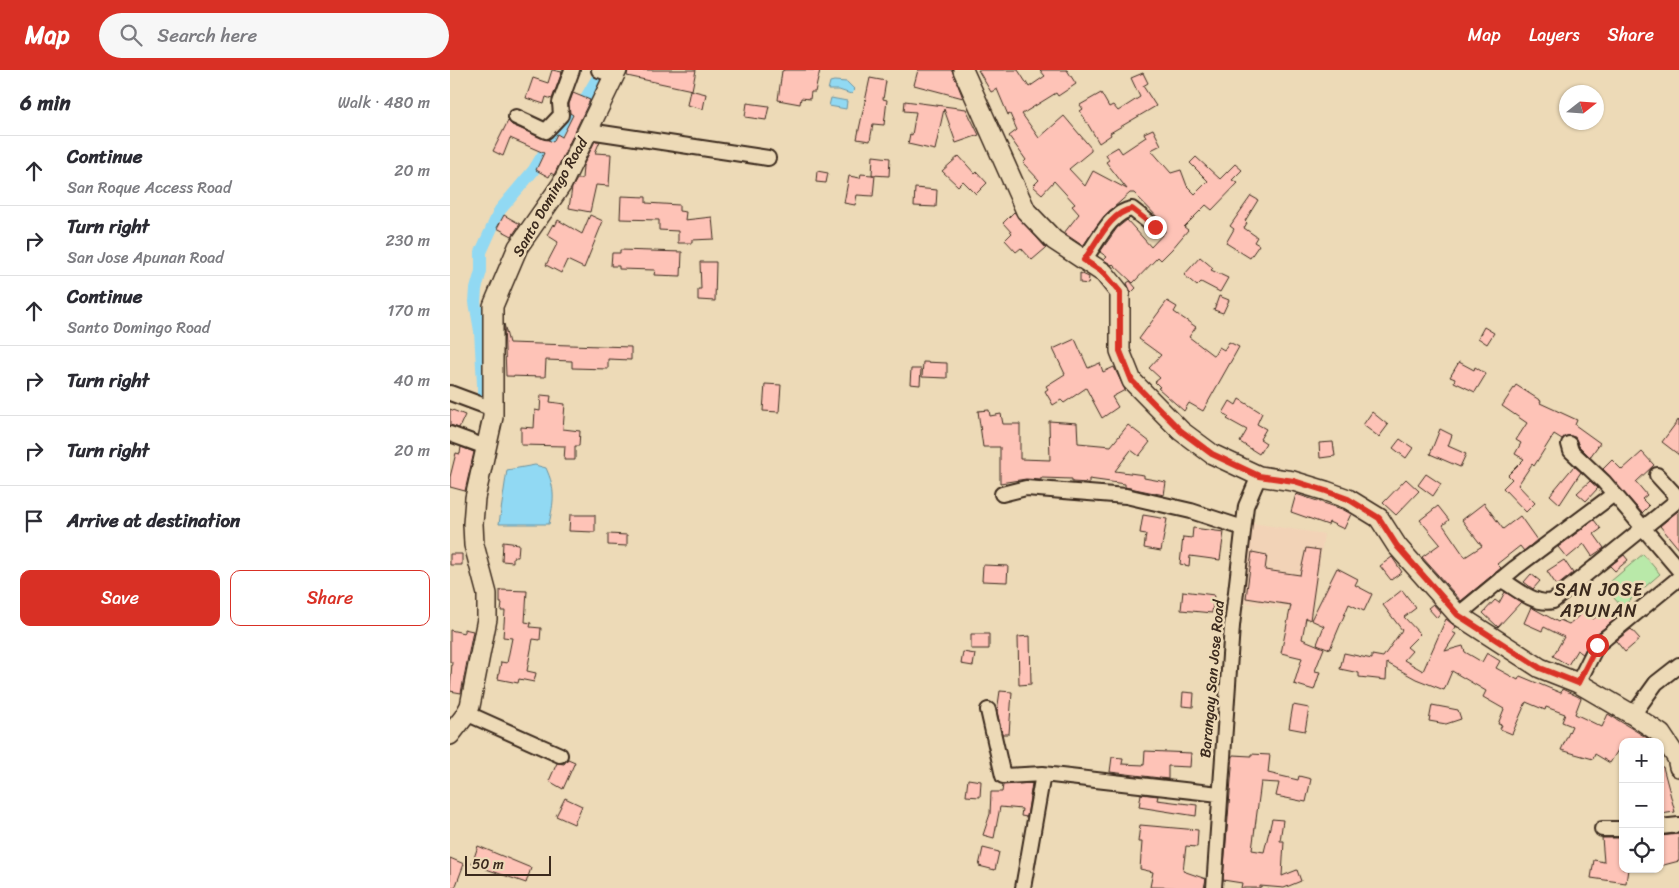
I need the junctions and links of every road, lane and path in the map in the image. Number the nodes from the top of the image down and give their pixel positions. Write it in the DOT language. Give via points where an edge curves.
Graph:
graph roads {
  1 [pos="572,70"];
  2 [pos="963,70"];
  3 [pos="609,72"];
  4 [pos="516,117"];
  5 [pos="589,131"];
  6 [pos="768,158"];
  7 [pos="1155,227"];
  8 [pos="1084,260"];
  9 [pos="450,393"];
  10 [pos="493,409"];
  11 [pos="450,434"];
  12 [pos="1569,444"];
  13 [pos="486,447"];
  14 [pos="1657,475"];
  15 [pos="1259,476"];
  16 [pos="1002,494"];
  17 [pos="1614,494"];
  18 [pos="1679,499"];
  19 [pos="1243,528"];
  20 [pos="1643,528"];
  21 [pos="1679,570"];
  22 [pos="1679,578"];
  23 [pos="1501,579"];
  24 [pos="1458,615"];
  25 [pos="1679,665"];
  26 [pos="1578,683"];
  27 [pos="988,710"];
  28 [pos="466,713"];
  29 [pos="1633,715"];
  30 [pos="450,736"];
  31 [pos="560,755"];
  32 [pos="1679,767"];
  33 [pos="1043,774"];
  34 [pos="1219,794"];
  35 [pos="1679,825"];
  36 [pos="1664,827"];
  37 [pos="1602,829"];
  38 [pos="1619,829"];
  39 [pos="1023,888"];
  40 [pos="1214,888"];
  1 -- 4 [label="street" via="560,103 561,115 546,131"];
  2 -- 8 [label="street" via="1026,211 1054,240"];
  3 -- 5 [label="street, Santo Domingo Road"];
  5 -- 6 [label="street"];
  5 -- 10 [label="street, Santo Domingo Road" via="562,184 518,247 493,306"];
  7 -- 8 [label="street" via="1132,209 1123,210 1114,217"];
  8 -- 15 [label="street" via="1104,273 1120,292 1120,351 1132,381 1197,443 1212,454"];
  9 -- 10 [label="street"];
  10 -- 13 [label="street, Santo Domingo Road"];
  11 -- 13 [label="street"];
  12 -- 17 [label="street" via="1571,451"];
  13 -- 28 [label="street, Santo Domingo Road" via="473,524 474,544 487,594 487,619"];
  14 -- 18 [label="street"];
  15 -- 19 [label="street, Barangay San Jose Road" via="1246,506"];
  15 -- 24 [label="street" via="1294,481 1326,491 1348,499 1379,518 1397,546"];
  16 -- 19 [label="street" via="1026,488 1126,496 1191,511"];
  17 -- 20 [label="street"];
  17 -- 23 [label="street"];
  18 -- 20 [label="street"];
  19 -- 34 [label="street, Barangay San Jose Road"];
  20 -- 21 [label="street"];
  20 -- 23 [label="street" via="1553,601 1547,603 1526,595"];
  22 -- 26 [label="street" via="1597,645"];
  23 -- 24 [label="street"];
  24 -- 26 [label="street" via="1540,668"];
  25 -- 29 [label="street" via="1656,684"];
  26 -- 29 [label="street"];
  27 -- 33 [label="street" via="1003,776"];
  28 -- 30 [label="street, Santo Domingo Road"];
  28 -- 31 [label="street"];
  29 -- 32 [label="street" via="1661,734 1677,758"];
  33 -- 34 [label="street"];
  33 -- 39 [label="street"];
  34 -- 40 [label="street, Barangay San Jose Road"];
  35 -- 36 [label="street"];
  37 -- 38 [label="street"];
}
